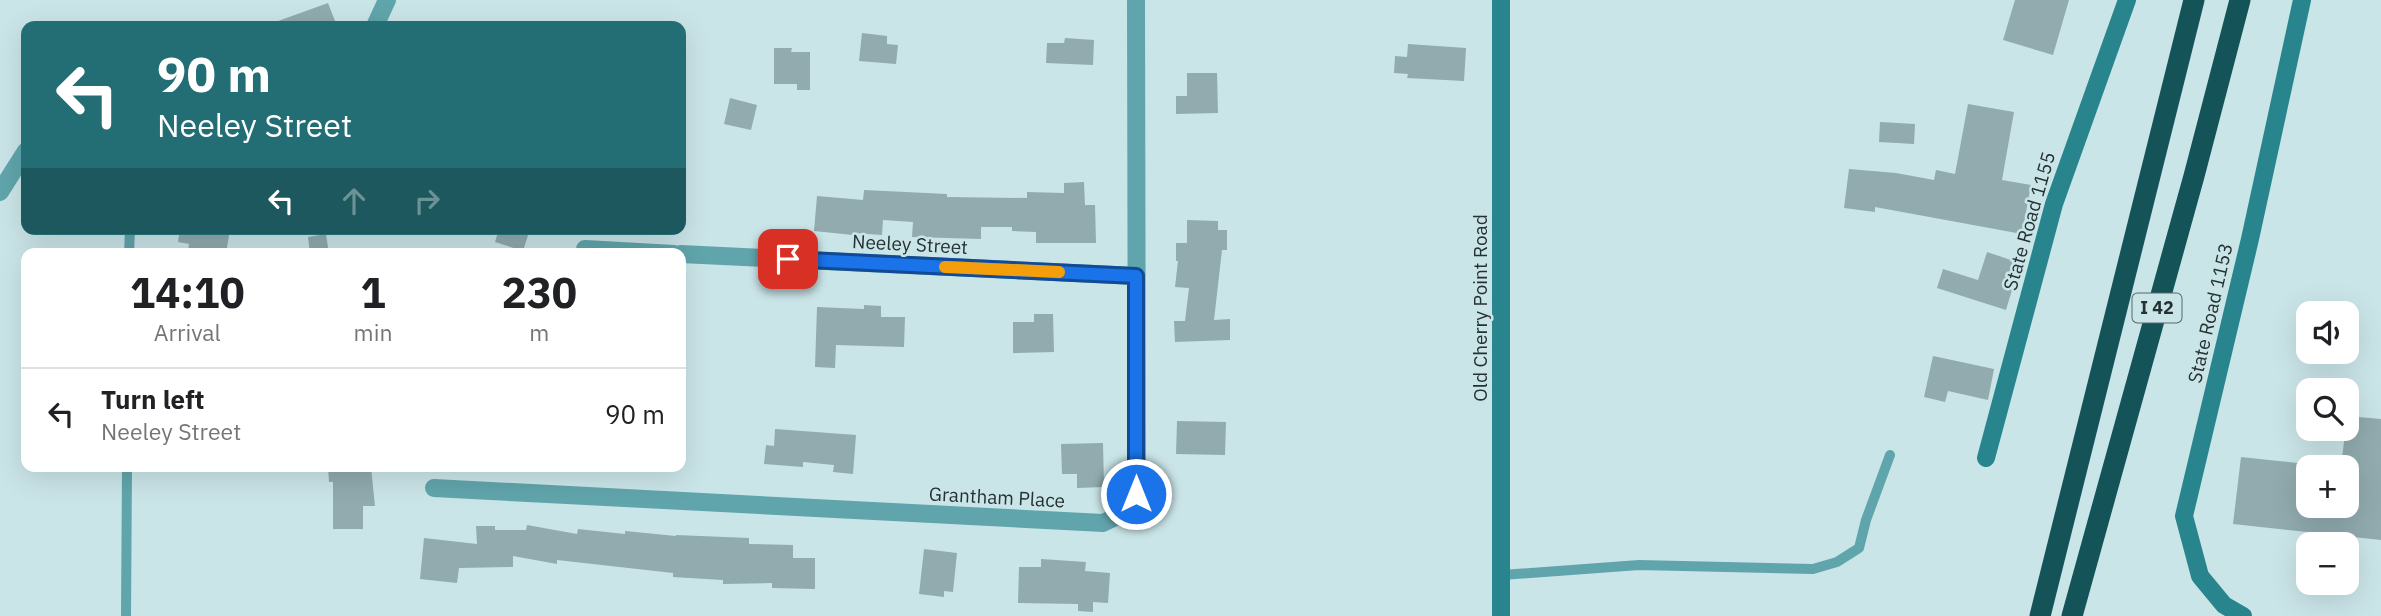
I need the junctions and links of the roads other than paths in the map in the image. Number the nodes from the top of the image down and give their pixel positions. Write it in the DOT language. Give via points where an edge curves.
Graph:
graph roads {
  1 [pos="387,0"];
  2 [pos="1136,0"];
  3 [pos="1501,0"];
  4 [pos="2127,0"];
  5 [pos="2194,0"];
  6 [pos="2240,0"];
  7 [pos="2302,0"];
  8 [pos="377,21"];
  9 [pos="21,160"];
  10 [pos="0,192"];
  11 [pos="686,254"];
  12 [pos="1136,276"];
  13 [pos="1890,455"];
  14 [pos="1986,458"];
  15 [pos="127,472"];
  16 [pos="434,488"];
  17 [pos="1502,575"];
  18 [pos="126,616"];
  19 [pos="1501,616"];
  20 [pos="2040,616"];
  21 [pos="2072,616"];
  22 [pos="2243,616"];
  1 -- 8 [label="street"];
  2 -- 12 [label="street, Grantham Place"];
  3 -- 17 [label="street, Old Cherry Point Road"];
  4 -- 14 [label="street, State Road 1155" via="2054,204"];
  5 -- 20 [label="highway"];
  6 -- 21 [label="highway, I 42"];
  7 -- 22 [label="street, State Road 1153" via="2184,516 2200,576 2224,605"];
  9 -- 10 [label="street"];
  11 -- 12 [label="street, Neeley Street"];
  12 -- 16 [label="street, Grantham Place" via="1136,494 1126,512 1103,523"];
  13 -- 17 [label="lane" via="1859,548 1825,566 1639,565"];
  15 -- 18 [label="lane"];
  17 -- 19 [label="street, Old Cherry Point Road"];
}
